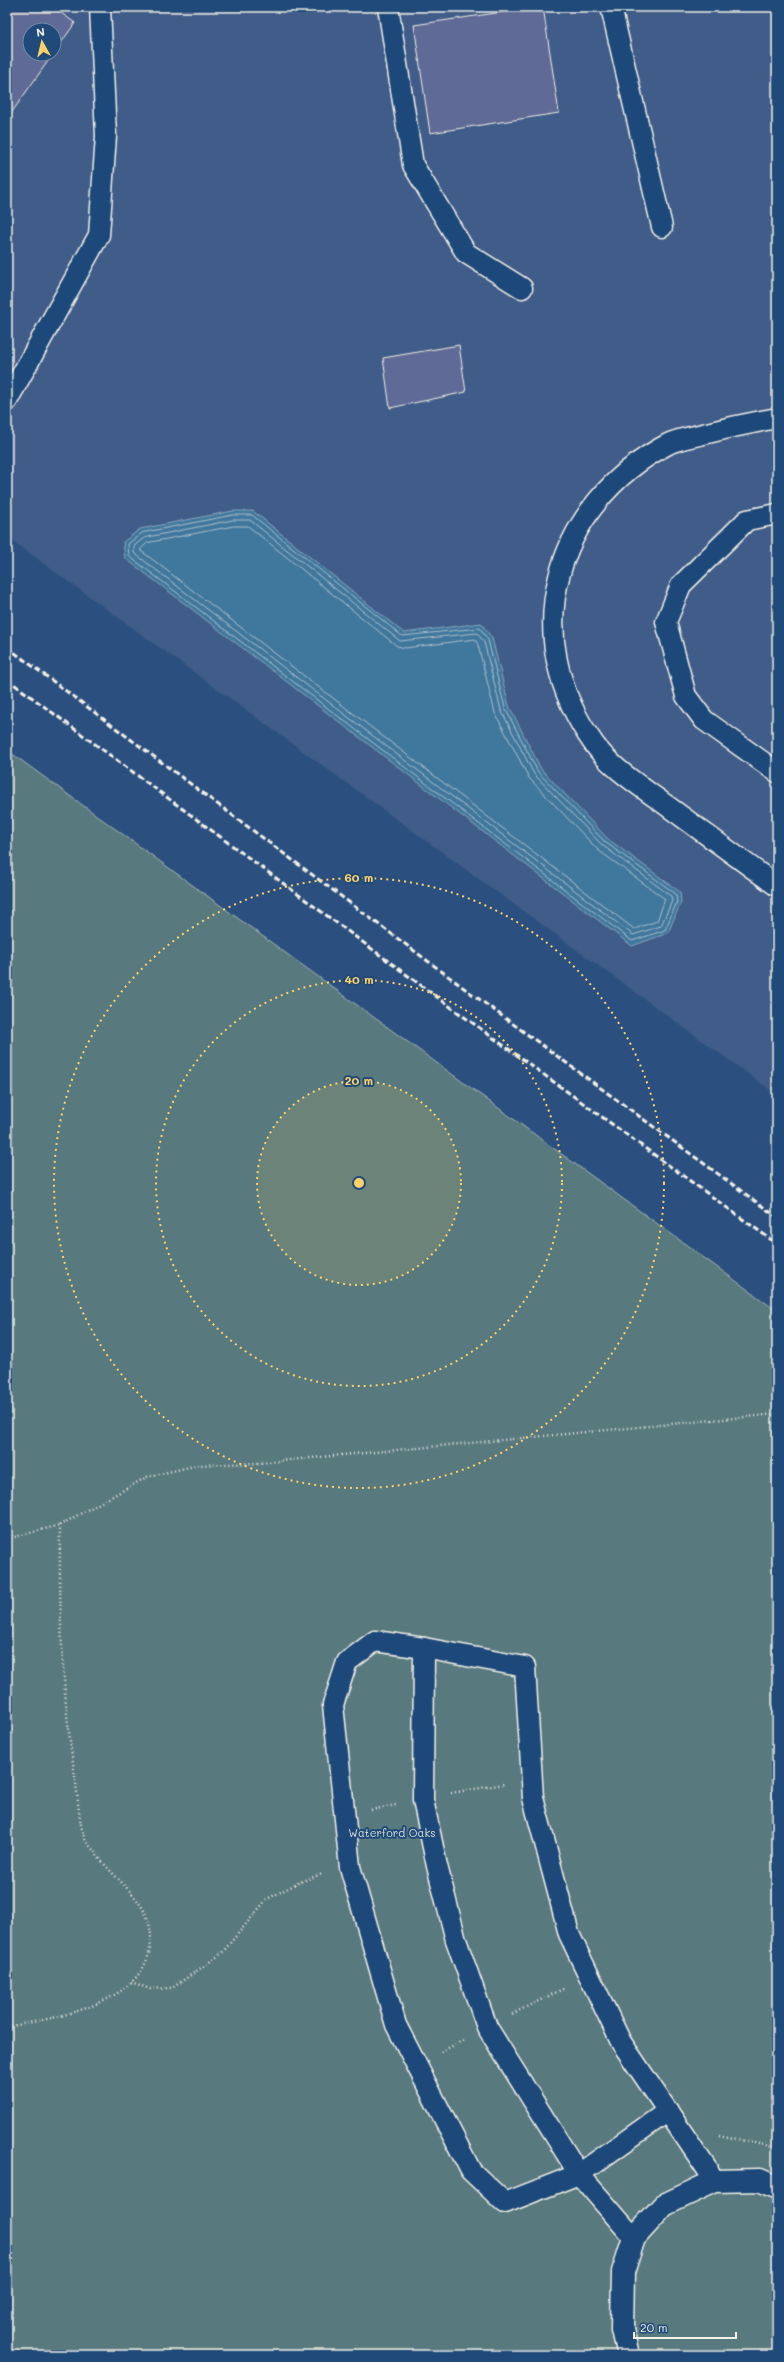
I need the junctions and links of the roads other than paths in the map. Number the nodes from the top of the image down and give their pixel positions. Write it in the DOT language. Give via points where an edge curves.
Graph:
graph roads {
  1 [pos="100,7"];
  2 [pos="388,7"];
  3 [pos="611,7"];
  4 [pos="662,228"];
  5 [pos="522,288"];
  6 [pos="7,401"];
  7 [pos="777,418"];
  8 [pos="777,514"];
  9 [pos="777,772"];
  10 [pos="777,886"];
  11 [pos="424,1648"];
  12 [pos="668,2111"];
  13 [pos="579,2174"];
  14 [pos="715,2180"];
  15 [pos="777,2188"];
  16 [pos="634,2238"];
  17 [pos="628,2355"];
  1 -- 6 [label="lane" via="106,136 99,235"];
  2 -- 5 [label="lane" via="413,165 466,253"];
  3 -- 4 [label="lane"];
  7 -- 10 [label="lane" via="716,430 669,443 626,470 592,506 568,546 556,584 552,627 557,667 574,712 595,746 625,775"];
  8 -- 9 [label="lane" via="747,520 681,586 666,622 686,696 704,720"];
  11 -- 12 [label="lane" via="525,1667 533,1798 569,1934 621,2042"];
  11 -- 13 [label="lane" via="423,1800 436,1866 456,1940 487,2028"];
  11 -- 13 [label="lane" via="375,1641 347,1662 333,1706 350,1867 396,2025 471,2171 505,2203"];
  12 -- 13 [label="lane"];
  12 -- 14 [label="lane"];
  13 -- 16 [label="lane"];
  14 -- 15 [label="street" via="760,2180"];
  14 -- 16 [label="street" via="664,2205"];
  16 -- 17 [label="street" via="623,2272 622,2330"];
}
